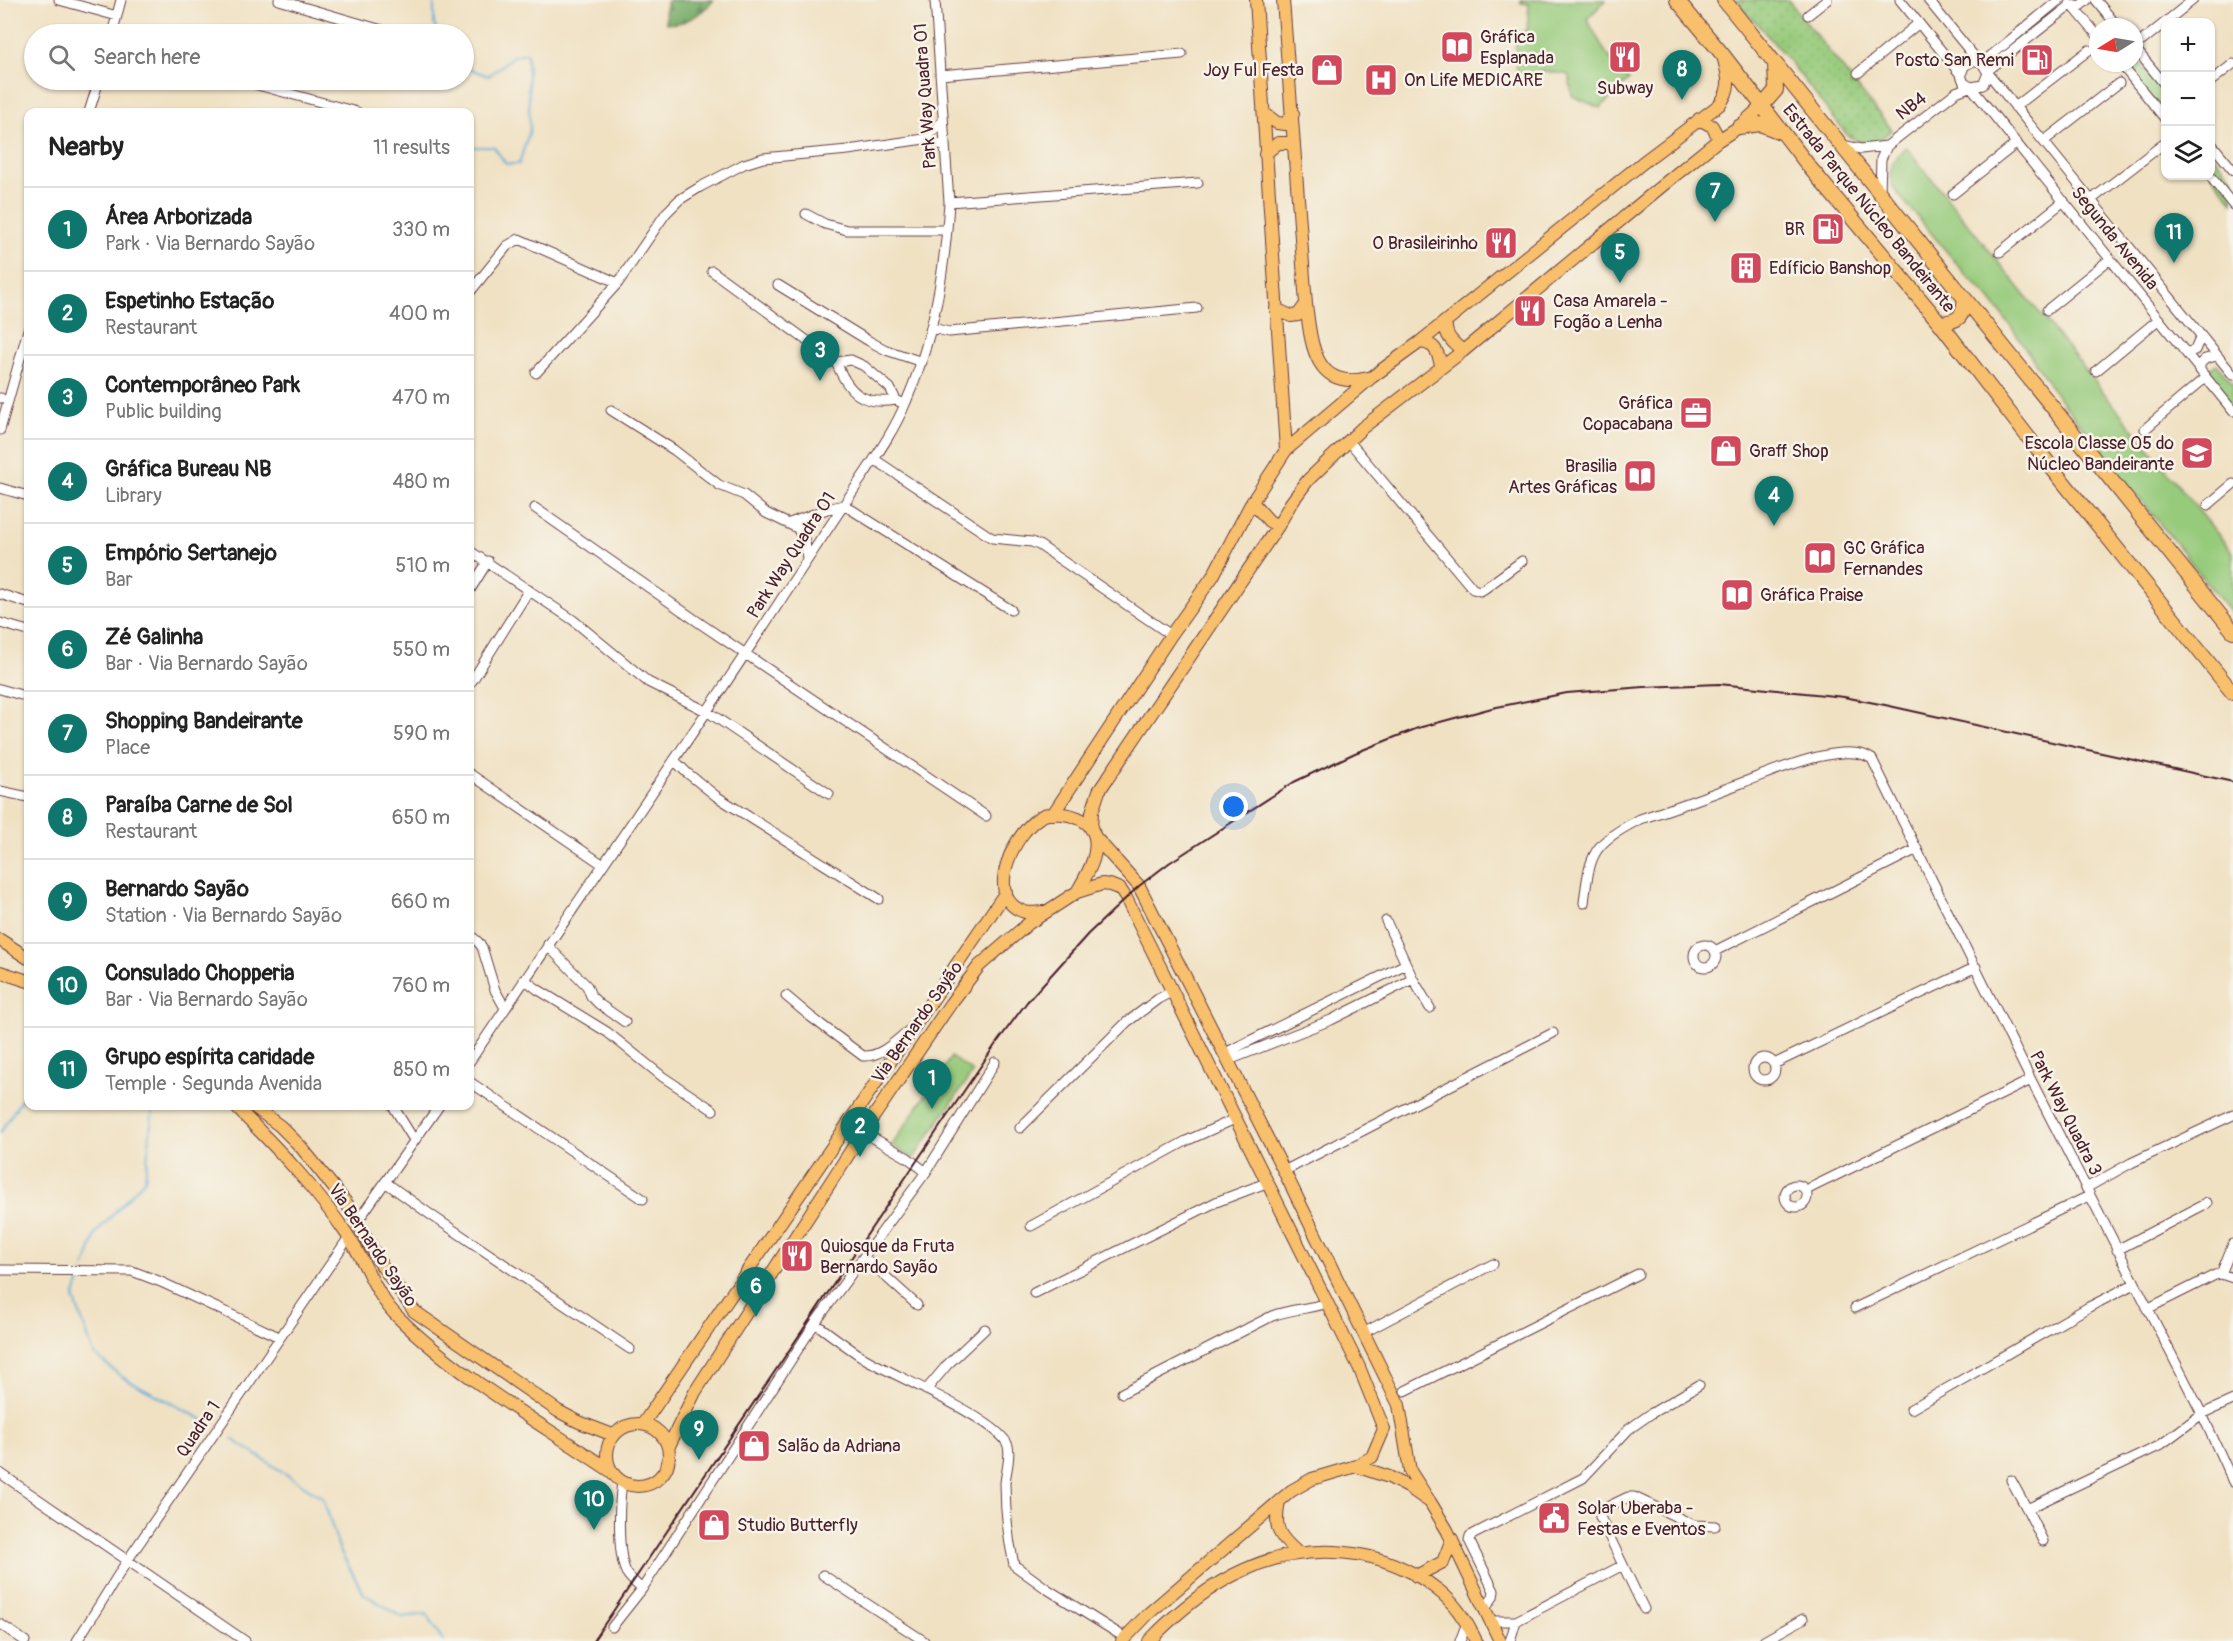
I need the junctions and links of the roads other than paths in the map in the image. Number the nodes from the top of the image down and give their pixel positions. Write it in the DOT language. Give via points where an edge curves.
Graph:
graph roads {
  1 [pos="59,0"];
  2 [pos="121,0"];
  3 [pos="279,0"];
  4 [pos="935,0"];
  5 [pos="1256,0"];
  6 [pos="1283,0"];
  7 [pos="1677,0"];
  8 [pos="1724,0"];
  9 [pos="1827,0"];
  10 [pos="1900,0"];
  11 [pos="1928,0"];
  12 [pos="2059,0"];
  13 [pos="2088,0"];
  14 [pos="2096,0"];
  15 [pos="2193,0"];
  16 [pos="2070,3"];
  17 [pos="1808,15"];
  18 [pos="117,16"];
  19 [pos="2111,18"];
  20 [pos="1919,23"];
  21 [pos="115,24"];
  22 [pos="362,24"];
  23 [pos="2089,25"];
  24 [pos="2143,40"];
  25 [pos="2089,50"];
  26 [pos="2143,52"];
  27 [pos="1182,54"];
  28 [pos="1723,55"];
  29 [pos="1775,63"];
  30 [pos="2233,64"];
  31 [pos="1984,67"];
  32 [pos="2127,72"];
  33 [pos="1858,73"];
  34 [pos="940,75"];
  35 [pos="1961,76"];
  36 [pos="2161,78"];
  37 [pos="2215,79"];
  38 [pos="2119,83"];
  39 [pos="1970,87"];
  40 [pos="96,90"];
  41 [pos="276,90"];
  42 [pos="1956,92"];
  43 [pos="1762,106"];
  44 [pos="2015,107"];
  45 [pos="90,108"];
  46 [pos="342,108"];
  47 [pos="1264,113"];
  48 [pos="1293,114"];
  49 [pos="2161,114"];
  50 [pos="1699,119"];
  51 [pos="943,121"];
  52 [pos="1739,127"];
  53 [pos="1784,133"];
  54 [pos="924,139"];
  55 [pos="1717,141"];
  56 [pos="2044,141"];
  57 [pos="2017,142"];
  58 [pos="1840,144"];
  59 [pos="2161,145"];
  60 [pos="1887,146"];
  61 [pos="945,147"];
  62 [pos="1294,147"];
  63 [pos="2215,147"];
  64 [pos="1265,154"];
  65 [pos="2233,170"];
  66 [pos="2213,180"];
  67 [pos="1198,183"];
  68 [pos="1880,194"];
  69 [pos="1953,194"];
  70 [pos="2091,200"];
  71 [pos="2064,201"];
  72 [pos="949,202"];
  73 [pos="2233,205"];
  74 [pos="806,214"];
  75 [pos="947,230"];
  76 [pos="2000,252"];
  77 [pos="2109,259"];
  78 [pos="712,272"];
  79 [pos="618,283"];
  80 [pos="778,285"];
  81 [pos="474,287"];
  82 [pos="1965,298"];
  83 [pos="1306,304"];
  84 [pos="1197,308"];
  85 [pos="1276,309"];
  86 [pos="2047,310"];
  87 [pos="2159,319"];
  88 [pos="1446,321"];
  89 [pos="1940,323"];
  90 [pos="932,328"];
  91 [pos="2201,336"];
  92 [pos="1420,342"];
  93 [pos="1463,351"];
  94 [pos="2184,351"];
  95 [pos="24,355"];
  96 [pos="2233,356"];
  97 [pos="2221,360"];
  98 [pos="836,362"];
  99 [pos="922,362"];
  100 [pos="1442,367"];
  101 [pos="2096,371"];
  102 [pos="536,373"];
  103 [pos="2203,374"];
  104 [pos="2233,375"];
  105 [pos="1372,377"];
  106 [pos="901,402"];
  107 [pos="611,410"];
  108 [pos="2233,411"];
  109 [pos="2145,429"];
  110 [pos="0,430"];
  111 [pos="1348,440"];
  112 [pos="1286,450"];
  113 [pos="874,459"];
  114 [pos="2233,484"];
  115 [pos="0,488"];
  116 [pos="24,495"];
  117 [pos="1252,502"];
  118 [pos="844,505"];
  119 [pos="2208,506"];
  120 [pos="535,508"];
  121 [pos="790,523"];
  122 [pos="1278,526"];
  123 [pos="474,553"];
  124 [pos="807,559"];
  125 [pos="488,561"];
  126 [pos="1522,561"];
  127 [pos="474,584"];
  128 [pos="529,590"];
  129 [pos="0,594"];
  130 [pos="24,602"];
  131 [pos="1011,610"];
  132 [pos="0,623"];
  133 [pos="24,630"];
  134 [pos="2233,631"];
  135 [pos="1171,635"];
  136 [pos="746,654"];
  137 [pos="474,678"];
  138 [pos="0,689"];
  139 [pos="2233,693"];
  140 [pos="24,696"];
  141 [pos="708,712"];
  142 [pos="674,759"];
  143 [pos="474,777"];
  144 [pos="0,791"];
  145 [pos="829,794"];
  146 [pos="24,796"];
  147 [pos="1053,814"];
  148 [pos="986,816"];
  149 [pos="1093,833"];
  150 [pos="1917,849"];
  151 [pos="602,864"];
  152 [pos="1006,892"];
  153 [pos="1077,892"];
  154 [pos="879,899"];
  155 [pos="1584,903"];
  156 [pos="1044,912"];
  157 [pos="1386,921"];
  158 [pos="474,938"];
  159 [pos="0,940"];
  160 [pos="548,944"];
  161 [pos="0,949"];
  162 [pos="1714,951"];
  163 [pos="24,955"];
  164 [pos="1406,964"];
  165 [pos="1976,967"];
  166 [pos="1392,970"];
  167 [pos="0,972"];
  168 [pos="524,979"];
  169 [pos="1413,979"];
  170 [pos="24,980"];
  171 [pos="1400,985"];
  172 [pos="1173,991"];
  173 [pos="786,996"];
  174 [pos="1322,1004"];
  175 [pos="505,1008"];
  176 [pos="1430,1008"];
  177 [pos="1331,1020"];
  178 [pos="625,1022"];
  179 [pos="912,1028"];
  180 [pos="1267,1032"];
  181 [pos="1553,1033"];
  182 [pos="1272,1045"];
  183 [pos="474,1055"];
  184 [pos="1227,1057"];
  185 [pos="995,1062"];
  186 [pos="1774,1064"];
  187 [pos="2031,1080"];
  188 [pos="474,1085"];
  189 [pos="239,1110"];
  190 [pos="258,1110"];
  191 [pos="395,1110"];
  192 [pos="436,1110"];
  193 [pos="713,1110"];
  194 [pos="2233,1115"];
  195 [pos="1235,1119"];
  196 [pos="1020,1128"];
  197 [pos="862,1132"];
  198 [pos="414,1140"];
  199 [pos="1284,1171"];
  200 [pos="926,1172"];
  201 [pos="385,1182"];
  202 [pos="1266,1183"];
  203 [pos="1806,1190"];
  204 [pos="2088,1192"];
  205 [pos="644,1199"];
  206 [pos="2207,1203"];
  207 [pos="357,1222"];
  208 [pos="1031,1226"];
  209 [pos="349,1236"];
  210 [pos="2233,1244"];
  211 [pos="2117,1250"];
  212 [pos="864,1257"];
  213 [pos="1493,1264"];
  214 [pos="0,1270"];
  215 [pos="1638,1274"];
  216 [pos="2222,1274"];
  217 [pos="2233,1278"];
  218 [pos="2134,1284"];
  219 [pos="1034,1293"];
  220 [pos="1328,1303"];
  221 [pos="917,1305"];
  222 [pos="1855,1308"];
  223 [pos="2147,1309"];
  224 [pos="815,1323"];
  225 [pos="985,1329"];
  226 [pos="1365,1332"];
  227 [pos="279,1337"];
  228 [pos="630,1348"];
  229 [pos="1699,1385"];
  230 [pos="1392,1389"];
  231 [pos="926,1390"];
  232 [pos="1405,1391"];
  233 [pos="1122,1393"];
  234 [pos="2233,1400"];
  235 [pos="1398,1402"];
  236 [pos="1911,1409"];
  237 [pos="2202,1414"];
  238 [pos="643,1424"];
  239 [pos="614,1435"];
  240 [pos="669,1446"];
  241 [pos="1356,1466"];
  242 [pos="0,1473"];
  243 [pos="612,1473"];
  244 [pos="2012,1480"];
  245 [pos="622,1482"];
  246 [pos="2233,1482"];
  247 [pos="1279,1501"];
  248 [pos="1430,1502"];
  249 [pos="2027,1509"];
  250 [pos="1715,1526"];
  251 [pos="1452,1539"];
  252 [pos="2043,1541"];
  253 [pos="1298,1553"];
  254 [pos="127,1562"];
  255 [pos="1623,1565"];
  256 [pos="823,1575"];
  257 [pos="1416,1576"];
  258 [pos="642,1589"];
  259 [pos="1485,1609"];
  260 [pos="1644,1609"];
  261 [pos="1803,1620"];
  262 [pos="1516,1621"];
  263 [pos="1490,1622"];
  264 [pos="1467,1623"];
  265 [pos="0,1624"];
  266 [pos="612,1627"];
  267 [pos="1123,1639"];
  268 [pos="25,1641"];
  269 [pos="77,1641"];
  270 [pos="244,1641"];
  271 [pos="924,1641"];
  272 [pos="1149,1641"];
  273 [pos="1461,1641"];
  274 [pos="1476,1641"];
  275 [pos="1500,1641"];
  276 [pos="1510,1641"];
  277 [pos="1764,1641"];
  1 -- 18 [label="street"];
  2 -- 18 [label="street"];
  3 -- 22 [label="street"];
  4 -- 34 [label="street, Park Way Quadra 01"];
  5 -- 47 [label="main road"];
  6 -- 48 [label="main road"];
  7 -- 28 [label="highway, Estrada Parque Núcleo Bandeirante"];
  8 -- 29 [label="highway, Estrada Parque Núcleo Bandeirante"];
  9 -- 17 [label="street"];
  10 -- 20 [label="street"];
  11 -- 31 [label="street, Segunda Avenida"];
  12 -- 31 [label="street"];
  13 -- 16 [label="street" via="2083,4"];
  14 -- 19 [label="street"];
  15 -- 24 [label="street"];
  16 -- 23 [label="street"];
  16 -- 31 [label="street"];
  18 -- 21 [label="street"];
  20 -- 33 [label="street"];
  20 -- 35 [label="street"];
  25 -- 44 [label="street"];
  26 -- 36 [label="street"];
  27 -- 34 [label="street"];
  28 -- 43 [label="highway, Estrada Parque Núcleo Bandeirante"];
  28 -- 50 [label="main road" via="1730,87 1719,105"];
  29 -- 43 [label="highway" via="1776,90"];
  29 -- 58 [label="highway, Estrada Parque Núcleo Bandeirante"];
  30 -- 37 [label="street"];
  31 -- 35 [label="street" via="1973,61 1964,66"];
  31 -- 39 [label="street" via="1983,85"];
  31 -- 44 [label="street, Segunda Avenida"];
  32 -- 49 [label="street"];
  34 -- 51 [label="street, Park Way Quadra 01"];
  35 -- 39 [label="street"];
  35 -- 42 [label="street, NB4"];
  38 -- 56 [label="street"];
  39 -- 42 [label="street, NB4"];
  39 -- 57 [label="street, Segunda Avenida"];
  40 -- 45 [label="street"];
  41 -- 46 [label="street"];
  42 -- 60 [label="street, NB4"];
  43 -- 52 [label="main road"];
  43 -- 53 [label="highway, Estrada Parque Núcleo Bandeirante"];
  44 -- 56 [label="street, Segunda Avenida"];
  47 -- 48 [label="main road" via="1276,123 1285,124"];
  47 -- 64 [label="main road"];
  48 -- 62 [label="main road"];
  50 -- 55 [label="main road" via="1712,126"];
  50 -- 88 [label="main road"];
  51 -- 54 [label="street"];
  51 -- 61 [label="street, Park Way Quadra 01"];
  52 -- 53 [label="highway" via="1760,124"];
  52 -- 55 [label="main road"];
  53 -- 89 [label="highway, Estrada Parque Núcleo Bandeirante"];
  54 -- 61 [label="street"];
  54 -- 79 [label="street" via="763,158 744,164 679,200"];
  55 -- 93 [label="main road"];
  56 -- 70 [label="street, Segunda Avenida"];
  57 -- 69 [label="street"];
  57 -- 71 [label="street, Segunda Avenida"];
  58 -- 60 [label="street" via="1861,149"];
  58 -- 68 [label="highway, Estrada Parque Núcleo Bandeirante"];
  59 -- 70 [label="street"];
  60 -- 68 [label="street" via="1881,159"];
  61 -- 72 [label="street, Park Way Quadra 01"];
  62 -- 64 [label="main road" via="1289,142 1278,143"];
  62 -- 83 [label="main road"];
  63 -- 65 [label="street"];
  64 -- 85 [label="main road"];
  66 -- 73 [label="street"];
  67 -- 72 [label="street"];
  68 -- 82 [label="highway, Estrada Parque Núcleo Bandeirante"];
  70 -- 91 [label="street, Segunda Avenida"];
  71 -- 76 [label="street"];
  71 -- 77 [label="street, Segunda Avenida"];
  72 -- 75 [label="street, Park Way Quadra 01"];
  74 -- 75 [label="street" via="847,230"];
  75 -- 90 [label="street, Park Way Quadra 01"];
  77 -- 86 [label="street"];
  77 -- 87 [label="street, Segunda Avenida"];
  78 -- 98 [label="street"];
  79 -- 81 [label="street" via="519,239 507,246"];
  79 -- 102 [label="street"];
  80 -- 99 [label="street" via="869,341"];
  82 -- 89 [label="highway" via="1959,318"];
  82 -- 134 [label="highway, Estrada Parque Núcleo Bandeirante"];
  83 -- 85 [label="main road" via="1298,315"];
  83 -- 105 [label="main road" via="1312,349 1318,362 1346,380"];
  84 -- 90 [label="street" via="949,332"];
  85 -- 112 [label="main road"];
  87 -- 94 [label="street, Segunda Avenida"];
  87 -- 101 [label="street"];
  88 -- 92 [label="main road"];
  88 -- 93 [label="main road" via="1448,337"];
  89 -- 139 [label="highway, Estrada Parque Núcleo Bandeirante"];
  90 -- 99 [label="street, Park Way Quadra 01"];
  91 -- 94 [label="street" via="2195,350"];
  91 -- 97 [label="street, Segunda Avenida"];
  92 -- 100 [label="main road" via="1435,348"];
  92 -- 105 [label="main road"];
  93 -- 100 [label="main road"];
  94 -- 103 [label="street, Segunda Avenida"];
  95 -- 110 [label="street"];
  96 -- 97 [label="street"];
  97 -- 103 [label="street" via="2205,359 2200,364"];
  97 -- 104 [label="street, Segunda Avenida"];
  98 -- 106 [label="street" via="851,360 864,366"];
  98 -- 106 [label="street" via="844,382 856,393 880,403"];
  99 -- 106 [label="street, Park Way Quadra 01"];
  100 -- 111 [label="main road"];
  103 -- 108 [label="street, Segunda Avenida"];
  103 -- 109 [label="street"];
  105 -- 112 [label="main road"];
  106 -- 113 [label="street, Park Way Quadra 01"];
  107 -- 121 [label="street" via="674,450 719,485"];
  111 -- 122 [label="main road" via="1308,480"];
  111 -- 126 [label="street" via="1473,589 1484,589"];
  112 -- 117 [label="main road"];
  113 -- 118 [label="street, Park Way Quadra 01"];
  113 -- 135 [label="street" via="992,538 1039,545"];
  114 -- 119 [label="street"];
  115 -- 116 [label="street"];
  117 -- 122 [label="main road"];
  117 -- 135 [label="main road" via="1213,576"];
  118 -- 121 [label="street"];
  118 -- 124 [label="street, Park Way Quadra 01"];
  118 -- 131 [label="street"];
  120 -- 136 [label="street"];
  121 -- 124 [label="street" via="802,533"];
  122 -- 149 [label="main road" via="1099,791 1092,812"];
  123 -- 125 [label="street"];
  124 -- 136 [label="street, Park Way Quadra 01"];
  125 -- 127 [label="street"];
  125 -- 128 [label="street"];
  128 -- 137 [label="street"];
  128 -- 141 [label="street" via="573,620 648,682"];
  129 -- 130 [label="street"];
  132 -- 133 [label="street"];
  135 -- 147 [label="main road"];
  136 -- 141 [label="street, Park Way Quadra 01"];
  136 -- 148 [label="street"];
  138 -- 140 [label="street"];
  141 -- 142 [label="street, Park Way Quadra 01"];
  141 -- 145 [label="street"];
  142 -- 151 [label="street, Park Way Quadra 01"];
  142 -- 154 [label="street" via="716,796"];
  143 -- 151 [label="street"];
  144 -- 146 [label="street"];
  147 -- 149 [label="main road" via="1071,815 1086,823"];
  147 -- 152 [label="main road" via="1044,815 1029,826 1013,847 1005,876"];
  149 -- 153 [label="main road" via="1095,848 1090,869"];
  149 -- 184 [label="main road" via="1139,886"];
  150 -- 155 [label="street, Park Way Quadra 3" via="1872,759 1851,753 1814,757 1621,829 1598,847 1591,858"];
  150 -- 162 [label="street"];
  150 -- 165 [label="street, Park Way Quadra 3"];
  151 -- 160 [label="street, Park Way Quadra 01"];
  152 -- 156 [label="main road" via="1010,902 1026,913"];
  152 -- 179 [label="main road"];
  153 -- 156 [label="main road"];
  153 -- 172 [label="main road" via="1102,884 1120,889"];
  156 -- 197 [label="main road, Via Bernardo Sayão" via="979,966"];
  157 -- 164 [label="street"];
  158 -- 175 [label="street" via="482,947 495,990"];
  159 -- 161 [label="main road"];
  159 -- 163 [label="main road"];
  160 -- 168 [label="street, Park Way Quadra 01"];
  160 -- 178 [label="street" via="599,1005"];
  164 -- 166 [label="street"];
  164 -- 169 [label="street"];
  165 -- 186 [label="street"];
  165 -- 187 [label="street, Park Way Quadra 3"];
  166 -- 171 [label="street"];
  166 -- 174 [label="street"];
  167 -- 170 [label="main road"];
  168 -- 175 [label="street, Park Way Quadra 01"];
  168 -- 193 [label="street" via="607,1032 663,1077"];
  169 -- 171 [label="street"];
  169 -- 176 [label="street"];
  171 -- 177 [label="street"];
  172 -- 195 [label="main road"];
  172 -- 196 [label="street" via="1127,1022"];
  173 -- 179 [label="street" via="863,1056 878,1053"];
  174 -- 177 [label="street"];
  174 -- 180 [label="street"];
  175 -- 183 [label="street, Park Way Quadra 01"];
  177 -- 182 [label="street"];
  179 -- 238 [label="main road"];
  180 -- 182 [label="street"];
  180 -- 184 [label="street"];
  181 -- 199 [label="street"];
  182 -- 184 [label="street"];
  184 -- 199 [label="main road"];
  185 -- 200 [label="street"];
  187 -- 203 [label="street"];
  187 -- 204 [label="street, Park Way Quadra 3"];
  188 -- 205 [label="street"];
  189 -- 209 [label="main road, Via Bernardo Sayão" via="294,1165"];
  190 -- 207 [label="main road, Via Bernardo Sayão" via="306,1153"];
  191 -- 198 [label="street"];
  192 -- 198 [label="street"];
  194 -- 204 [label="street" via="2131,1163"];
  195 -- 202 [label="main road"];
  195 -- 208 [label="street" via="1186,1141"];
  197 -- 200 [label="street"];
  197 -- 240 [label="main road, Via Bernardo Sayão" via="695,1392"];
  198 -- 201 [label="street"];
  199 -- 226 [label="main road"];
  200 -- 212 [label="street"];
  201 -- 207 [label="street"];
  201 -- 228 [label="street"];
  202 -- 219 [label="street" via="1216,1202"];
  202 -- 220 [label="main road"];
  204 -- 211 [label="street, Park Way Quadra 3"];
  204 -- 222 [label="street"];
  206 -- 211 [label="street"];
  207 -- 239 [label="main road, Via Bernardo Sayão" via="414,1311 558,1411"];
  209 -- 227 [label="street, Quadra 1"];
  209 -- 243 [label="main road, Via Bernardo Sayão" via="397,1317 443,1356"];
  210 -- 216 [label="street"];
  211 -- 218 [label="street, Park Way Quadra 3"];
  212 -- 221 [label="street"];
  212 -- 224 [label="street"];
  213 -- 226 [label="street"];
  214 -- 227 [label="street" via="132,1271"];
  215 -- 232 [label="street"];
  216 -- 217 [label="street"];
  216 -- 223 [label="street"];
  218 -- 223 [label="street, Park Way Quadra 3"];
  218 -- 236 [label="street"];
  220 -- 233 [label="street" via="1272,1316"];
  220 -- 241 [label="main road" via="1384,1429 1372,1456"];
  223 -- 237 [label="street, Park Way Quadra 3"];
  224 -- 231 [label="street" via="864,1358"];
  224 -- 258 [label="street"];
  225 -- 231 [label="street"];
  226 -- 230 [label="main road"];
  227 -- 254 [label="street, Quadra 1"];
  229 -- 259 [label="street" via="1629,1429 1583,1478 1470,1536 1494,1591"];
  230 -- 232 [label="street"];
  230 -- 235 [label="main road"];
  231 -- 267 [label="street" via="1005,1438 1009,1449 1006,1513 1017,1568"];
  232 -- 235 [label="street"];
  234 -- 237 [label="street"];
  235 -- 248 [label="main road" via="1410,1470"];
  237 -- 246 [label="street, Park Way Quadra 3"];
  237 -- 249 [label="street" via="2158,1446"];
  238 -- 239 [label="main road" via="627,1425"];
  238 -- 240 [label="main road" via="659,1431"];
  239 -- 243 [label="main road" via="607,1460"];
  240 -- 245 [label="main road" via="669,1461 657,1480 636,1487"];
  241 -- 247 [label="main road" via="1312,1479"];
  241 -- 248 [label="main road" via="1389,1477"];
  242 -- 254 [label="street"];
  243 -- 245 [label="main road"];
  244 -- 249 [label="street"];
  245 -- 258 [label="street" via="619,1506 624,1564"];
  247 -- 253 [label="main road" via="1275,1517 1278,1532"];
  247 -- 267 [label="main road"];
  248 -- 251 [label="main road"];
  249 -- 252 [label="street"];
  250 -- 255 [label="street" via="1694,1525 1628,1497 1600,1512"];
  251 -- 257 [label="main road" via="1443,1562"];
  251 -- 259 [label="main road"];
  253 -- 257 [label="main road" via="1360,1554"];
  253 -- 272 [label="main road" via="1244,1570 1212,1588 1172,1617"];
  254 -- 269 [label="street, Quadra 1"];
  254 -- 270 [label="street"];
  255 -- 260 [label="street"];
  255 -- 262 [label="street"];
  256 -- 271 [label="street"];
  257 -- 264 [label="main road" via="1439,1591"];
  258 -- 266 [label="street"];
  259 -- 263 [label="main road"];
  261 -- 277 [label="street"];
  262 -- 263 [label="street"];
  262 -- 276 [label="street"];
  263 -- 275 [label="main road"];
  264 -- 273 [label="street"];
  264 -- 274 [label="main road"];
  265 -- 268 [label="street"];
}
